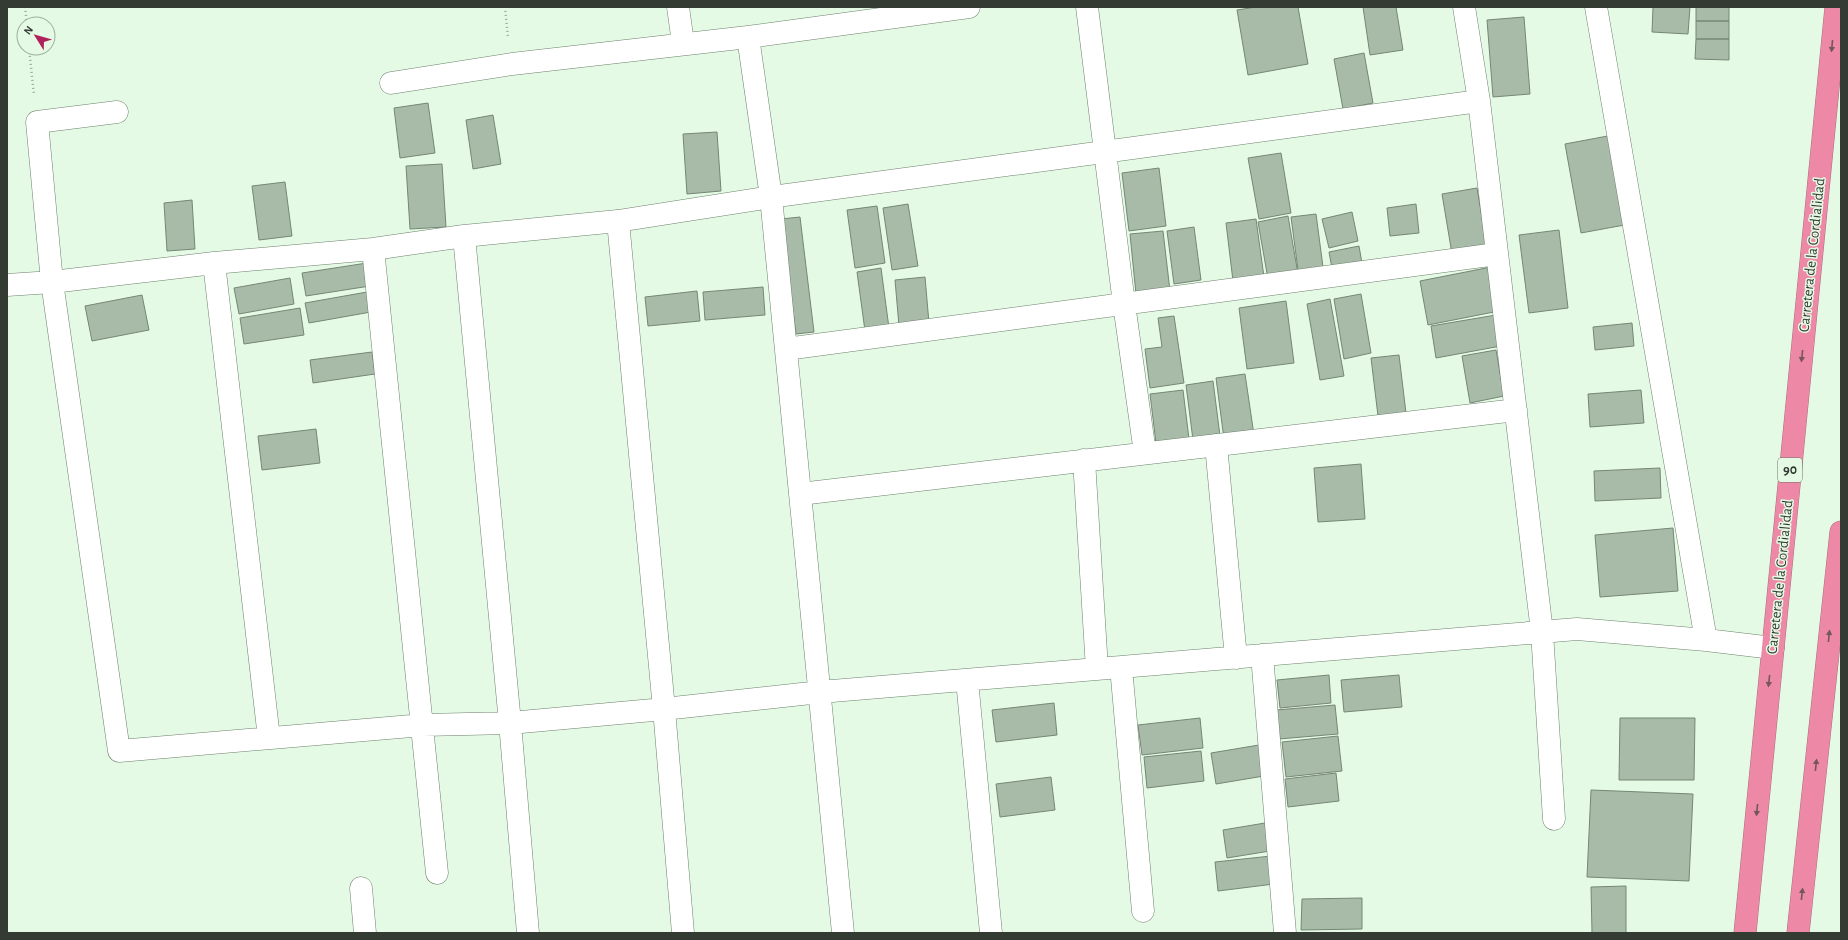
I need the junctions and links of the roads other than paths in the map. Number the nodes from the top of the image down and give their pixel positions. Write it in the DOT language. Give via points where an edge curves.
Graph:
graph roads {
  1 [pos="678,7"];
  2 [pos="970,7"];
  3 [pos="1087,7"];
  4 [pos="1464,7"];
  5 [pos="1596,7"];
  6 [pos="1836,7"];
  7 [pos="842,15"];
  8 [pos="748,37"];
  9 [pos="683,43"];
  10 [pos="391,83"];
  11 [pos="1479,102"];
  12 [pos="118,112"];
  13 [pos="1106,152"];
  14 [pos="771,197"];
  15 [pos="618,221"];
  16 [pos="464,236"];
  17 [pos="373,250"];
  18 [pos="1497,254"];
  19 [pos="214,263"];
  20 [pos="52,282"];
  21 [pos="7,285"];
  22 [pos="1124,304"];
  23 [pos="786,349"];
  24 [pos="1516,410"];
  25 [pos="1216,445"];
  26 [pos="1145,453"];
  27 [pos="1084,460"];
  28 [pos="800,494"];
  29 [pos="1841,532"];
  30 [pos="1542,632"];
  31 [pos="1706,640"];
  32 [pos="1773,648"];
  33 [pos="1262,656"];
  34 [pos="1236,658"];
  35 [pos="1121,667"];
  36 [pos="1097,669"];
  37 [pos="967,680"];
  38 [pos="820,692"];
  39 [pos="664,709"];
  40 [pos="510,722"];
  41 [pos="423,725"];
  42 [pos="269,738"];
  43 [pos="1554,819"];
  44 [pos="437,872"];
  45 [pos="361,888"];
  46 [pos="1142,911"];
  47 [pos="365,933"];
  48 [pos="528,933"];
  49 [pos="683,933"];
  50 [pos="843,933"];
  51 [pos="991,933"];
  52 [pos="1285,933"];
  53 [pos="1744,933"];
  54 [pos="1798,933"];
  1 -- 9 [label="street"];
  2 -- 7 [label="street"];
  3 -- 13 [label="street"];
  4 -- 11 [label="street"];
  5 -- 31 [label="street"];
  6 -- 32 [label="highway, Carretera de la Cordialidad / 90, one-way"];
  7 -- 8 [label="street"];
  8 -- 9 [label="street"];
  8 -- 14 [label="street"];
  9 -- 10 [label="street" via="512,64"];
  11 -- 13 [label="street"];
  11 -- 18 [label="street"];
  12 -- 20 [label="street" via="37,122"];
  13 -- 14 [label="street"];
  13 -- 22 [label="street"];
  14 -- 15 [label="street"];
  14 -- 23 [label="street"];
  15 -- 16 [label="street"];
  15 -- 39 [label="street"];
  16 -- 17 [label="street"];
  16 -- 40 [label="street"];
  17 -- 19 [label="street"];
  17 -- 41 [label="street"];
  18 -- 22 [label="street"];
  18 -- 24 [label="street"];
  19 -- 20 [label="street"];
  19 -- 42 [label="street"];
  20 -- 21 [label="street"];
  20 -- 42 [label="street" via="119,751"];
  22 -- 23 [label="street"];
  22 -- 26 [label="street"];
  23 -- 28 [label="street"];
  24 -- 25 [label="street"];
  24 -- 30 [label="street"];
  25 -- 26 [label="street"];
  25 -- 34 [label="street"];
  26 -- 27 [label="street"];
  27 -- 28 [label="street"];
  27 -- 36 [label="street"];
  28 -- 38 [label="street"];
  54 -- 29 [label="highway, one-way"];
  30 -- 31 [label="street" via="1577,629"];
  30 -- 33 [label="street"];
  30 -- 43 [label="street"];
  31 -- 32 [label="street"];
  32 -- 53 [label="highway, Carretera de la Cordialidad / 90, one-way"];
  33 -- 34 [label="street"];
  33 -- 52 [label="street"];
  34 -- 35 [label="street"];
  35 -- 36 [label="street"];
  35 -- 46 [label="street"];
  36 -- 37 [label="street"];
  37 -- 38 [label="street"];
  37 -- 51 [label="street"];
  38 -- 39 [label="street"];
  38 -- 50 [label="street"];
  39 -- 40 [label="street"];
  39 -- 49 [label="street"];
  40 -- 41 [label="street"];
  40 -- 48 [label="street"];
  41 -- 42 [label="street"];
  41 -- 44 [label="street"];
  45 -- 47 [label="street"];
}
